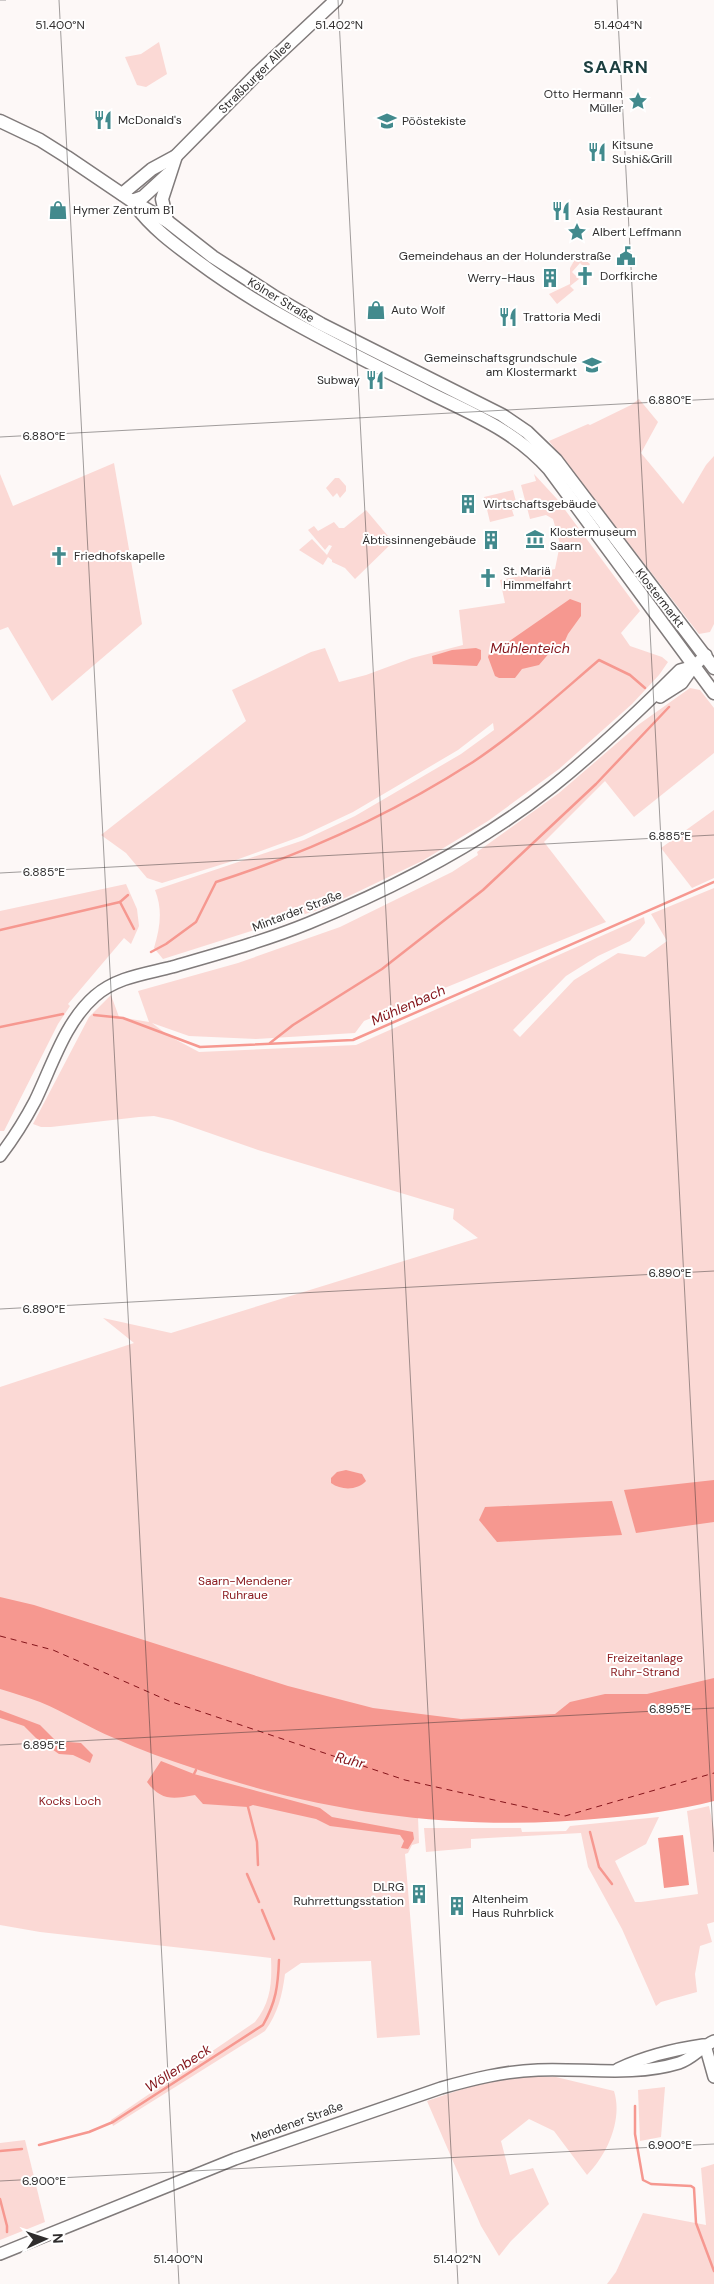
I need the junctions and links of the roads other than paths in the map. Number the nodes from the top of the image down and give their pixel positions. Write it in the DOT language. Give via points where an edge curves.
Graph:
graph roads {
  1 [pos="336,0"];
  2 [pos="0,121"];
  3 [pos="176,156"];
  4 [pos="170,172"];
  5 [pos="127,198"];
  6 [pos="168,221"];
  7 [pos="440,383"];
  8 [pos="430,393"];
  9 [pos="706,656"];
  10 [pos="694,666"];
  11 [pos="714,668"];
  12 [pos="714,693"];
  13 [pos="0,1156"];
  14 [pos="710,2043"];
  15 [pos="714,2077"];
  16 [pos="0,2254"];
  1 -- 3 [label="main road, Straßburger Allee"];
  2 -- 5 [label="main road, Kölner Straße" via="40,140"];
  3 -- 4 [label="main road, Straßburger Allee"];
  3 -- 5 [label="main road, Straßburger Allee" via="152,169"];
  4 -- 5 [label="main road, Straßburger Allee" via="143,197"];
  4 -- 6 [label="main road" via="162,199"];
  5 -- 6 [label="main road, Kölner Straße"];
  5 -- 8 [label="main road, Kölner Straße" via="168,240 243,294 315,335"];
  6 -- 7 [label="main road, Kölner Straße" via="213,256 278,299"];
  7 -- 9 [label="main road, Klostermarkt" via="502,415 542,445"];
  8 -- 10 [label="main road, Klostermarkt" via="510,433 535,454"];
  9 -- 10 [label="main road, Mintarder Straße"];
  9 -- 11 [label="main road, Klostermarkt"];
  10 -- 12 [label="main road, Klostermarkt"];
  10 -- 13 [label="main road, Mintarder Straße" via="682,683 643,708 550,789 441,861 394,886 307,924 126,978 103,989 78,1015 34,1103"];
  14 -- 15 [label="main road"];
  14 -- 16 [label="main road, Mendener Straße" via="673,2065 634,2071 538,2070 507,2073 441,2088 235,2159"];
}
